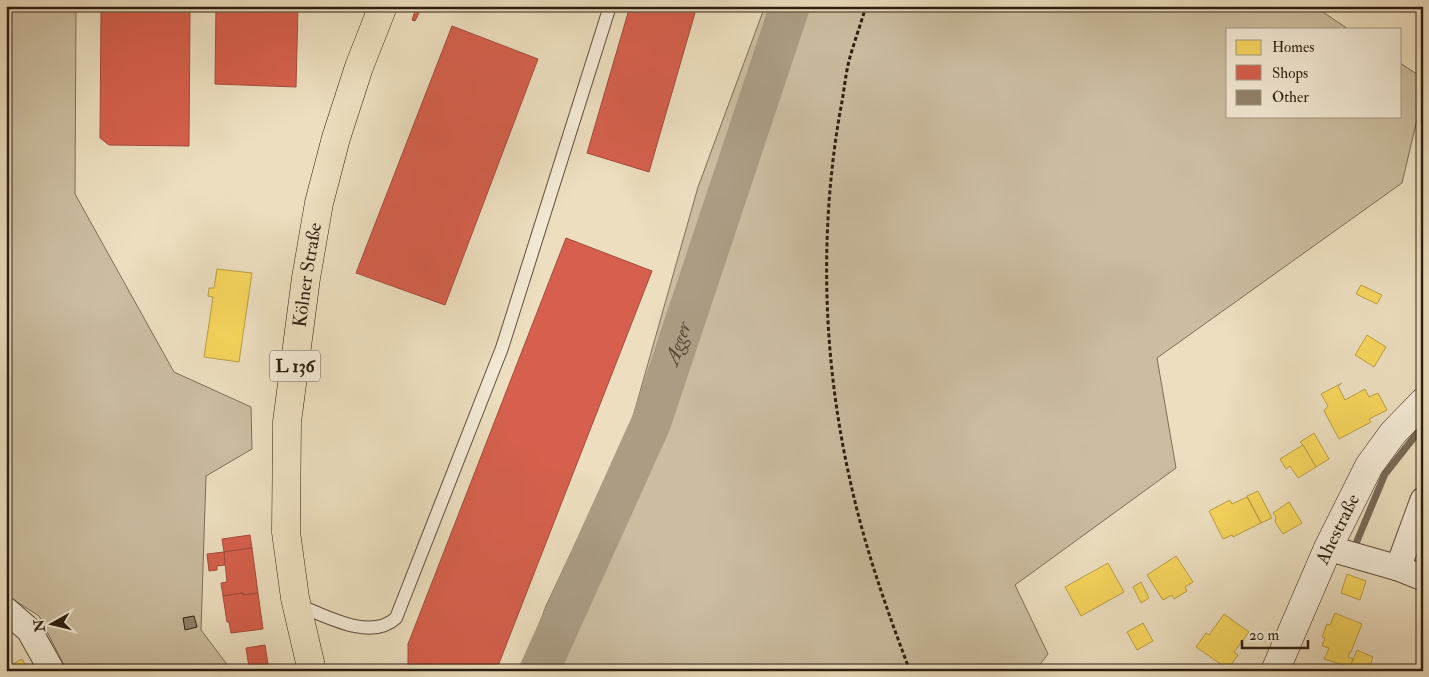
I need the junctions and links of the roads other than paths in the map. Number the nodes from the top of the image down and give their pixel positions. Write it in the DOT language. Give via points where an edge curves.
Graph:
graph roads {
  1 [pos="383,6"];
  2 [pos="610,6"];
  3 [pos="1423,402"];
  4 [pos="1423,500"];
  5 [pos="1328,548"];
  6 [pos="1398,568"];
  7 [pos="1423,578"];
  8 [pos="296,604"];
  9 [pos="6,610"];
  10 [pos="52,671"];
  11 [pos="312,671"];
  12 [pos="1275,671"];
  1 -- 8 [label="main road, Kölner Straße / L 136" via="336,138 319,204 306,278 287,422 286,532"];
  2 -- 8 [label="lane" via="502,348 396,618 373,628 354,626"];
  3 -- 5 [label="main road, Ahestraße" via="1393,433 1369,466"];
  4 -- 6 [label="street"];
  5 -- 6 [label="street"];
  5 -- 12 [label="main road, Ahestraße"];
  6 -- 7 [label="street"];
  8 -- 11 [label="main road, Kölner Straße / L 136"];
  9 -- 10 [label="street" via="29,630"];
}
